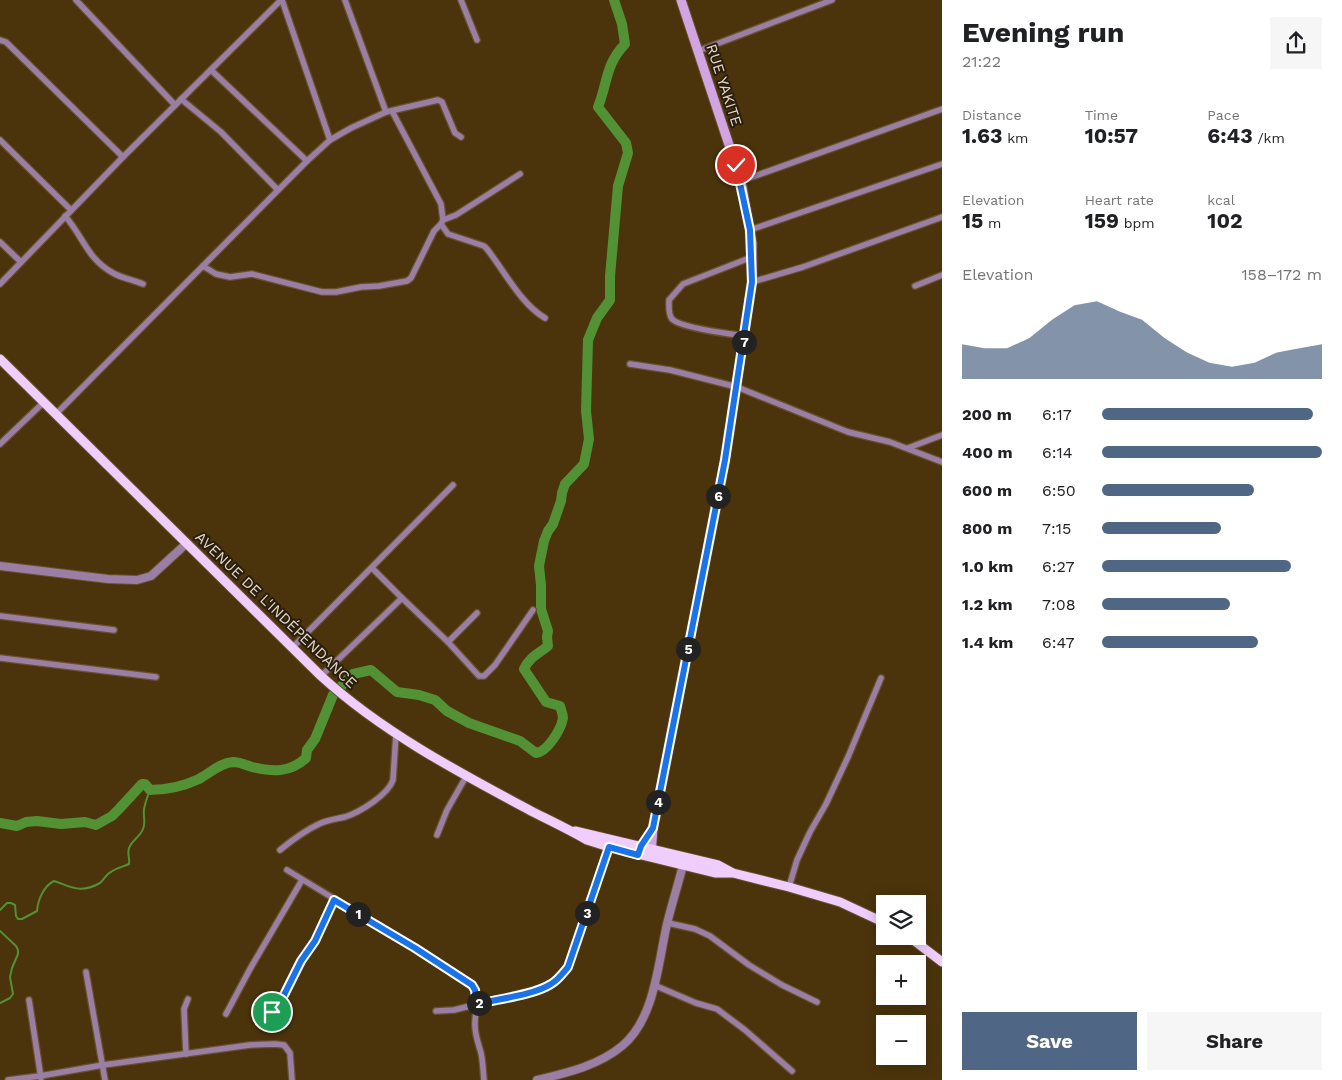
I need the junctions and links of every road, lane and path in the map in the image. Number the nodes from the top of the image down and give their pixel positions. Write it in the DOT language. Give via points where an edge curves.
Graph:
graph roads {
  1 [pos="76,0"];
  2 [pos="281,0"];
  3 [pos="345,0"];
  4 [pos="461,0"];
  5 [pos="681,0"];
  6 [pos="832,0"];
  7 [pos="0,40"];
  8 [pos="477,40"];
  9 [pos="698,51"];
  10 [pos="211,70"];
  11 [pos="181,99"];
  12 [pos="175,105"];
  13 [pos="942,109"];
  14 [pos="389,111"];
  15 [pos="461,137"];
  16 [pos="0,140"];
  17 [pos="330,140"];
  18 [pos="122,157"];
  19 [pos="308,161"];
  20 [pos="942,164"];
  21 [pos="520,174"];
  22 [pos="741,181"];
  23 [pos="278,190"];
  24 [pos="71,210"];
  25 [pos="65,216"];
  26 [pos="942,217"];
  27 [pos="442,222"];
  28 [pos="750,230"];
  29 [pos="0,242"];
  30 [pos="752,257"];
  31 [pos="21,262"];
  32 [pos="203,266"];
  33 [pos="942,275"];
  34 [pos="752,282"];
  35 [pos="0,284"];
  36 [pos="143,284"];
  37 [pos="915,286"];
  38 [pos="545,318"];
  39 [pos="745,336"];
  40 [pos="0,359"];
  41 [pos="630,364"];
  42 [pos="737,386"];
  43 [pos="44,402"];
  44 [pos="56,414"];
  45 [pos="942,435"];
  46 [pos="0,444"];
  47 [pos="908,448"];
  48 [pos="942,462"];
  49 [pos="453,485"];
  50 [pos="187,543"];
  51 [pos="0,566"];
  52 [pos="372,568"];
  53 [pos="402,598"];
  54 [pos="533,610"];
  55 [pos="477,613"];
  56 [pos="0,616"];
  57 [pos="114,630"];
  58 [pos="448,642"];
  59 [pos="292,648"];
  60 [pos="0,658"];
  61 [pos="321,676"];
  62 [pos="156,677"];
  63 [pos="881,678"];
  64 [pos="396,734"];
  65 [pos="466,775"];
  66 [pos="653,828"];
  67 [pos="570,830"];
  68 [pos="437,835"];
  69 [pos="609,847"];
  70 [pos="280,850"];
  71 [pos="640,850"];
  72 [pos="652,853"];
  73 [pos="684,861"];
  74 [pos="287,870"];
  75 [pos="302,880"];
  76 [pos="789,887"];
  77 [pos="334,900"];
  78 [pos="876,919"];
  79 [pos="668,923"];
  80 [pos="920,945"];
  81 [pos="942,962"];
  82 [pos="86,972"];
  83 [pos="654,985"];
  84 [pos="188,999"];
  85 [pos="29,1000"];
  86 [pos="817,1002"];
  87 [pos="477,1004"];
  88 [pos="436,1011"];
  89 [pos="272,1012"];
  90 [pos="226,1014"];
  91 [pos="186,1054"];
  92 [pos="103,1065"];
  93 [pos="792,1071"];
  94 [pos="41,1078"];
  95 [pos="552,1078"];
  96 [pos="8,1080"];
  97 [pos="105,1080"];
  98 [pos="292,1080"];
  99 [pos="484,1080"];
  100 [pos="537,1080"];
  1 -- 12 [label="street"];
  2 -- 10 [label="street"];
  2 -- 17 [label="street"];
  3 -- 14 [label="street"];
  4 -- 8 [label="street"];
  5 -- 9 [label="main road, RUE YAKITE"];
  6 -- 9 [label="street"];
  7 -- 18 [label="street" via="6,42"];
  9 -- 22 [label="main road, RUE YAKITE"];
  10 -- 11 [label="street"];
  10 -- 19 [label="street"];
  11 -- 12 [label="street"];
  11 -- 23 [label="street" via="221,132"];
  12 -- 18 [label="street"];
  13 -- 22 [label="street"];
  14 -- 15 [label="street" via="438,100 442,102 455,133"];
  14 -- 17 [label="street"];
  14 -- 27 [label="street" via="441,204"];
  16 -- 24 [label="street"];
  17 -- 19 [label="street"];
  18 -- 24 [label="street"];
  19 -- 23 [label="street"];
  20 -- 28 [label="street"];
  21 -- 27 [label="street"];
  22 -- 28 [label="main road, RUE YAKITE"];
  23 -- 32 [label="street"];
  24 -- 25 [label="street"];
  25 -- 31 [label="street"];
  25 -- 36 [label="street" via="97,261 111,272"];
  26 -- 34 [label="street"];
  27 -- 32 [label="street" via="434,231 415,273 407,281 322,292 252,274 230,277 216,274"];
  27 -- 38 [label="street" via="448,234 488,249 520,296 534,312"];
  28 -- 30 [label="main road, RUE YAKITE"];
  29 -- 31 [label="street"];
  30 -- 34 [label="main road, RUE YAKITE"];
  30 -- 39 [label="street" via="683,284 669,300 670,317 674,321"];
  31 -- 35 [label="street"];
  32 -- 44 [label="street"];
  33 -- 37 [label="street"];
  34 -- 39 [label="main road, RUE YAKITE"];
  39 -- 42 [label="main road, RUE YAKITE"];
  40 -- 43 [label="main road, AVENUE DE L'INDÉPENDANCE"];
  41 -- 42 [label="street"];
  42 -- 47 [label="street" via="848,432"];
  42 -- 66 [label="main road, RUE YAKITE" via="724,469"];
  43 -- 44 [label="main road, AVENUE DE L'INDÉPENDANCE"];
  43 -- 46 [label="street"];
  44 -- 50 [label="main road, AVENUE DE L'INDÉPENDANCE"];
  45 -- 47 [label="street"];
  47 -- 48 [label="street"];
  49 -- 52 [label="street"];
  50 -- 51 [label="street" via="151,576 137,580"];
  50 -- 59 [label="main road, AVENUE DE L'INDÉPENDANCE"];
  52 -- 53 [label="street"];
  52 -- 59 [label="street"];
  53 -- 58 [label="street"];
  53 -- 61 [label="street"];
  54 -- 58 [label="street" via="484,676 479,676"];
  55 -- 58 [label="street"];
  56 -- 57 [label="street"];
  59 -- 61 [label="main road, AVENUE DE L'INDÉPENDANCE"];
  60 -- 62 [label="street"];
  61 -- 64 [label="main road, AVENUE DE L'INDÉPENDANCE" via="342,696"];
  63 -- 76 [label="street" via="848,757 797,860"];
  64 -- 65 [label="main road, AVENUE DE L'INDÉPENDANCE"];
  64 -- 70 [label="street" via="393,780 385,792 348,816 317,824"];
  65 -- 67 [label="main road, AVENUE DE L'INDÉPENDANCE"];
  65 -- 68 [label="street"];
  66 -- 71 [label="main road, RUE YAKITE"];
  66 -- 72 [label="main road, RUE YAKITE"];
  67 -- 69 [label="main road, AVENUE DE L'INDÉPENDANCE"];
  67 -- 71 [label="main road, AVENUE DE L'INDÉPENDANCE"];
  69 -- 71 [label="main road, AVENUE DE L'INDÉPENDANCE"];
  69 -- 87 [label="street" via="568,967 561,976 538,990"];
  71 -- 72 [label="main road, AVENUE DE L'INDÉPENDANCE"];
  72 -- 73 [label="main road, AVENUE DE L'INDÉPENDANCE"];
  73 -- 76 [label="main road, AVENUE DE L'INDÉPENDANCE" via="718,865 733,873"];
  73 -- 79 [label="street"];
  74 -- 75 [label="street"];
  75 -- 77 [label="street"];
  75 -- 90 [label="street"];
  76 -- 78 [label="main road, AVENUE DE L'INDÉPENDANCE" via="840,902"];
  77 -- 87 [label="street" via="472,985"];
  77 -- 89 [label="street" via="315,941"];
  79 -- 83 [label="street"];
  79 -- 86 [label="street" via="710,936 749,965"];
  80 -- 81 [label="main road"];
  82 -- 92 [label="street"];
  83 -- 93 [label="street" via="716,1010"];
  83 -- 95 [label="street" via="643,1018 621,1047 593,1063"];
  84 -- 91 [label="street" via="184,1008"];
  85 -- 94 [label="street"];
  87 -- 88 [label="street"];
  87 -- 99 [label="street" via="476,1037"];
  91 -- 92 [label="street"];
  91 -- 98 [label="street" via="250,1045 284,1045 290,1053"];
  92 -- 94 [label="street"];
  92 -- 97 [label="street"];
  94 -- 96 [label="street"];
  95 -- 100 [label="street"];
}
